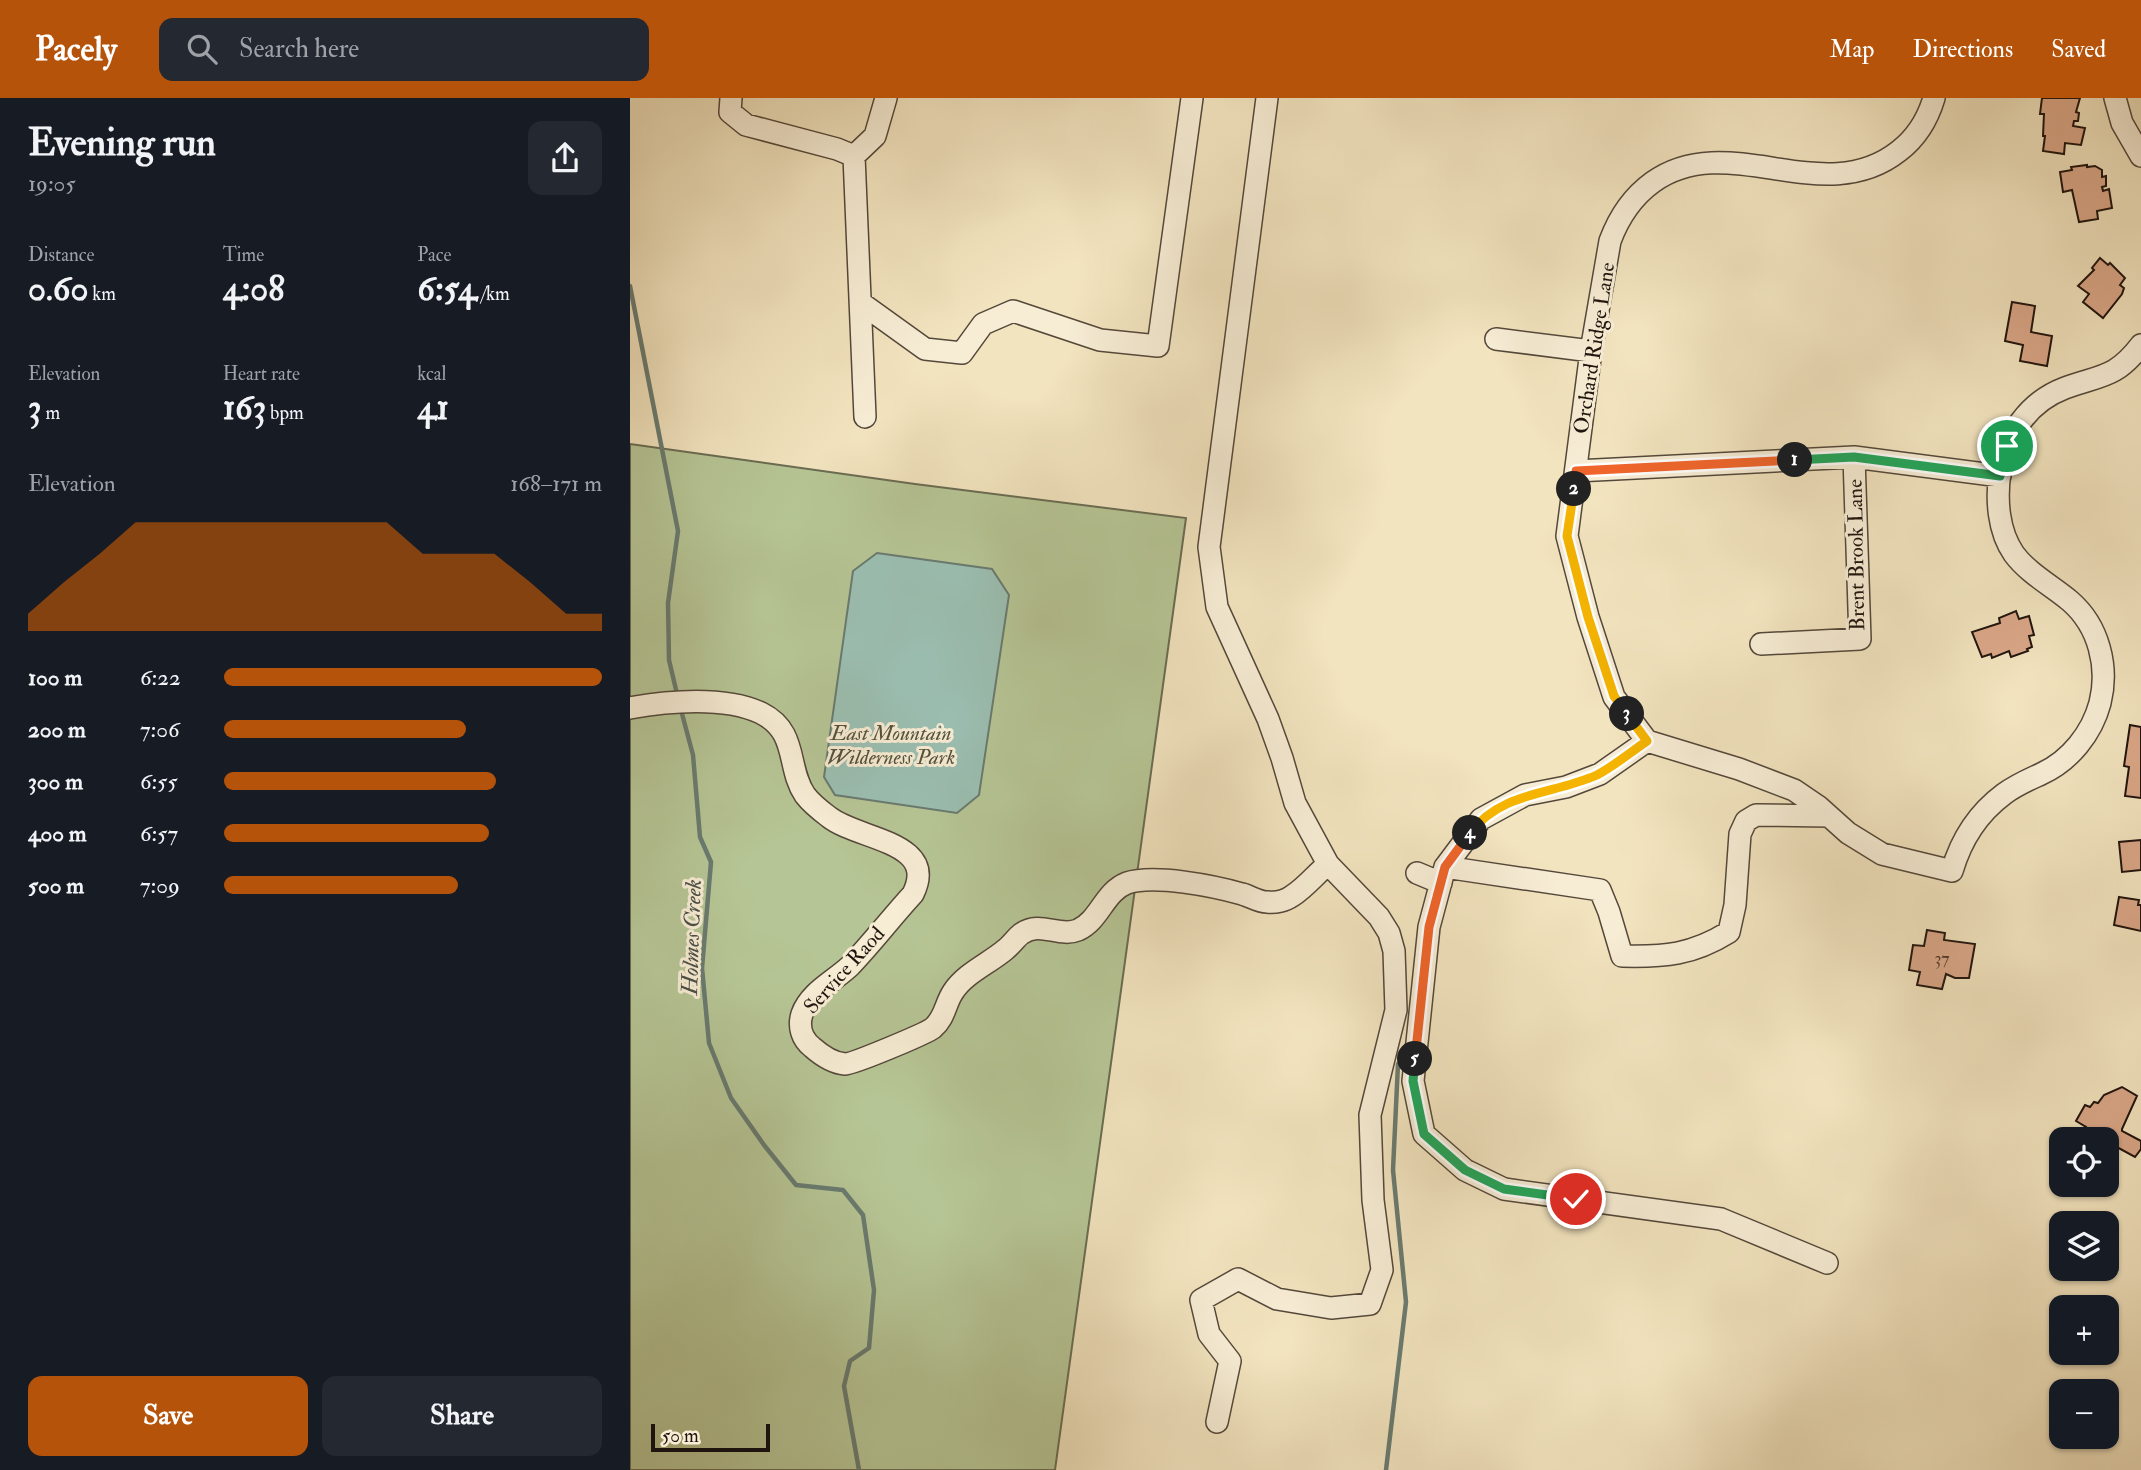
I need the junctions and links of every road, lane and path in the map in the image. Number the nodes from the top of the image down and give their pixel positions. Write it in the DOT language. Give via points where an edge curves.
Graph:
graph roads {
  1 [pos="731,98"];
  2 [pos="886,98"];
  3 [pos="1192,98"];
  4 [pos="1267,98"];
  5 [pos="1934,98"];
  6 [pos="2115,98"];
  7 [pos="854,156"];
  8 [pos="2141,156"];
  9 [pos="861,303"];
  10 [pos="1496,339"];
  11 [pos="2141,345"];
  12 [pos="1591,351"];
  13 [pos="865,417"];
  14 [pos="1854,457"];
  15 [pos="1576,471"];
  16 [pos="2000,476"];
  17 [pos="1761,643"];
  18 [pos="630,709"];
  19 [pos="1647,741"];
  20 [pos="1829,816"];
  21 [pos="1328,864"];
  22 [pos="1417,873"];
  23 [pos="1443,875"];
  24 [pos="1827,1263"];
  25 [pos="1217,1422"];
  1 -- 7 [label="street" via="730,112 746,125"];
  2 -- 7 [label="street" via="875,136"];
  3 -- 9 [label="street" via="1158,346 1100,340 1013,311 983,324 962,353 925,348"];
  4 -- 21 [label="street" via="1209,547 1217,607 1268,719 1294,803"];
  5 -- 12 [label="street, Orchard Ridge Lane" via="1913,137 1892,156 1867,169 1823,175 1701,163 1671,172 1646,187 1626,208 1610,242"];
  6 -- 8 [label="street" via="2122,123"];
  7 -- 9 [label="street"];
  9 -- 13 [label="street"];
  10 -- 12 [label="street"];
  11 -- 16 [label="street" via="2112,372 2052,394 2030,411 2013,432"];
  12 -- 15 [label="street, Orchard Ridge Lane"];
  14 -- 15 [label="street"];
  14 -- 16 [label="street"];
  14 -- 17 [label="street, Brent Brook Lane" via="1860,639"];
  15 -- 19 [label="street, Orchard Ridge Lane" via="1567,536 1588,617 1614,696"];
  16 -- 20 [label="street" via="1999,513 2007,543 2021,562 2080,611 2094,633 2103,683 2087,733 2049,771 2006,793 1983,813 1964,840 1952,871 1882,854"];
  18 -- 21 [label="street, Service Raod" via="664,701 696,702 745,707 762,714 776,723 789,742 801,787 814,805 842,825 903,849 915,859 919,872 913,894 802,1013 800,1024 808,1044 845,1064 934,1027 954,990 1020,934 1039,927 1078,930 1114,890 1129,883 1173,881 1275,902 1292,897"];
  19 -- 20 [label="street" via="1794,789"];
  19 -- 23 [label="street" via="1600,774 1525,795 1481,819"];
  20 -- 23 [label="street" via="1756,815 1746,821 1740,834 1729,932 1709,944 1665,957 1622,956 1600,890"];
  21 -- 25 [label="street" via="1379,917 1394,951 1396,1010 1370,1115 1373,1200 1382,1270 1370,1304 1331,1308 1277,1299 1238,1279 1201,1300 1209,1334 1230,1361"];
  22 -- 23 [label="street"];
  23 -- 24 [label="street" via="1429,927 1413,1081 1424,1134 1465,1170 1504,1189 1721,1219"];
}
